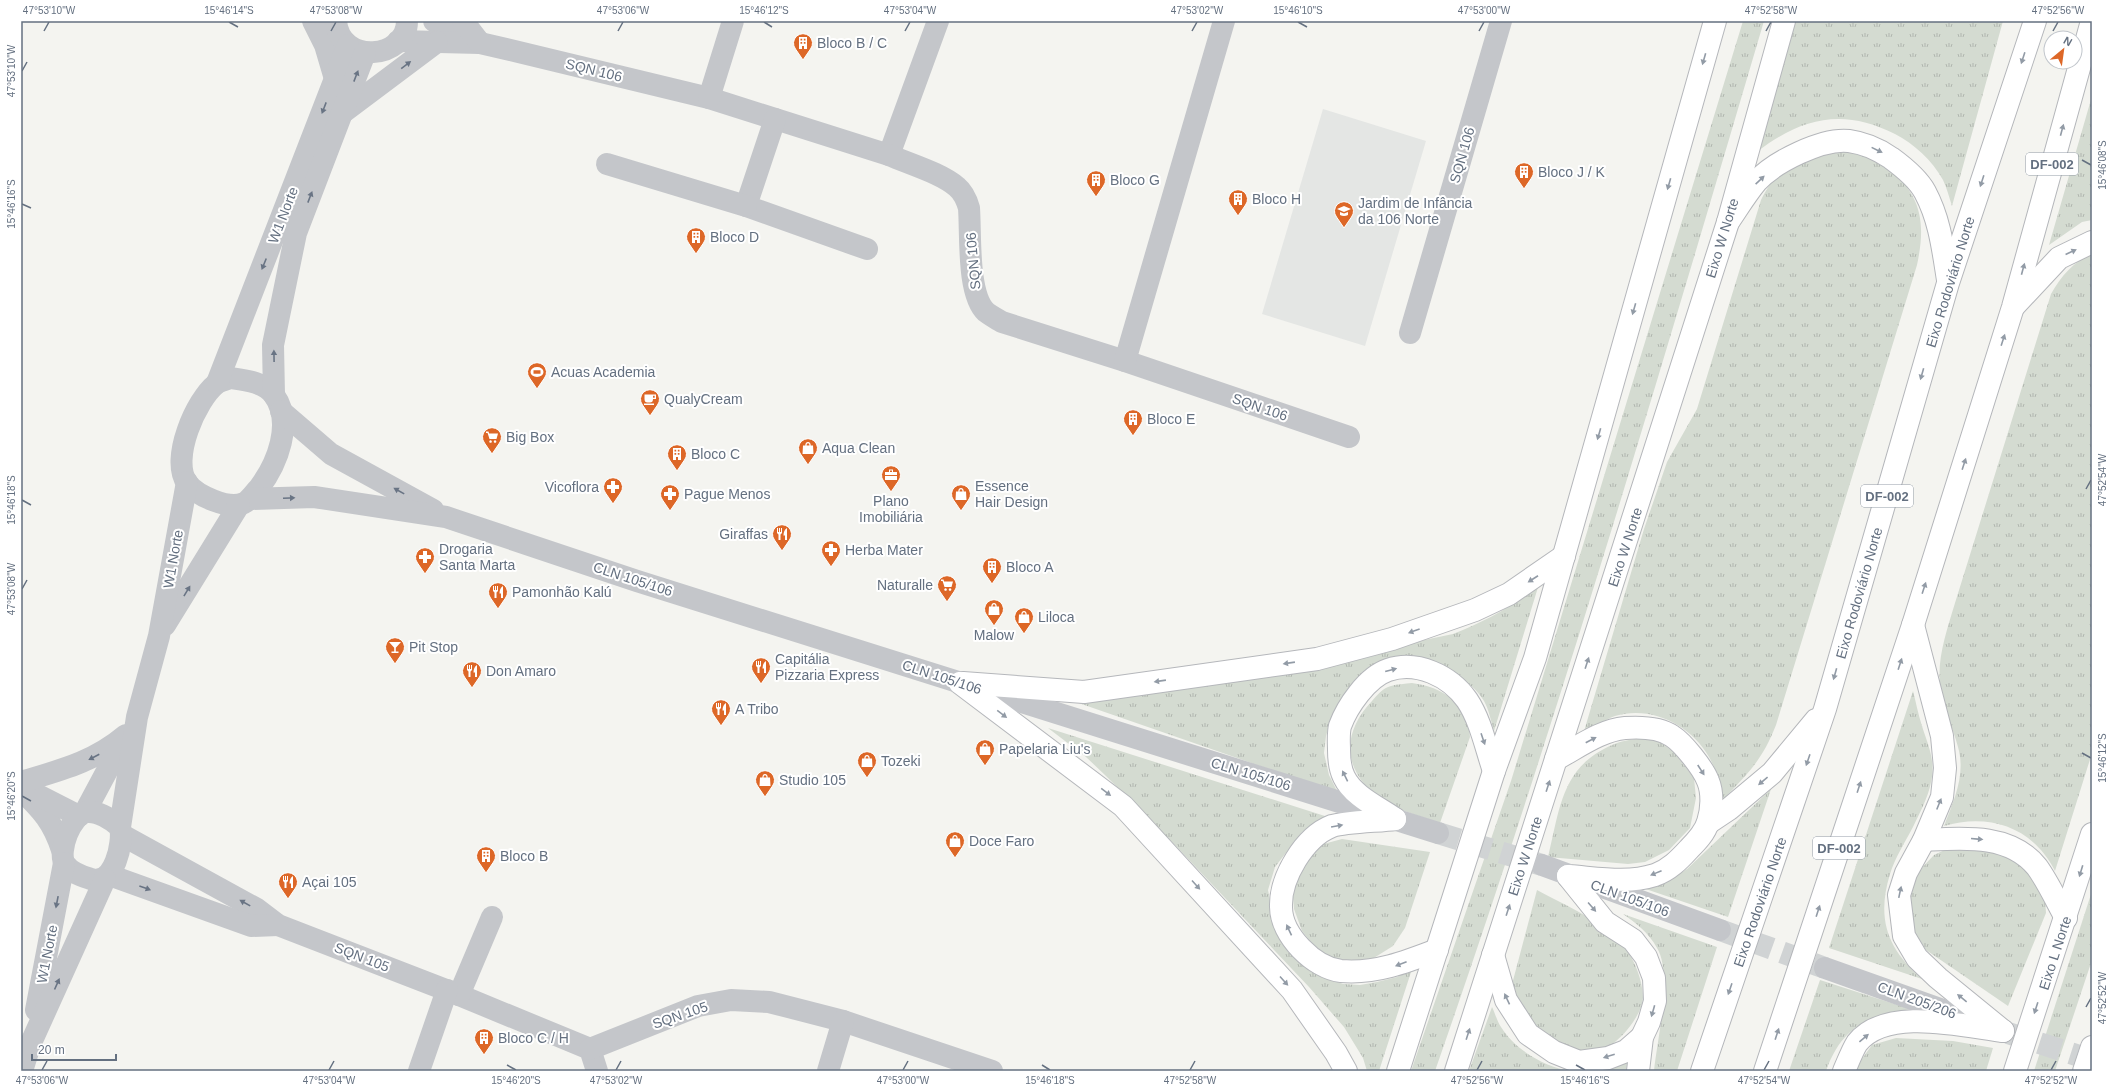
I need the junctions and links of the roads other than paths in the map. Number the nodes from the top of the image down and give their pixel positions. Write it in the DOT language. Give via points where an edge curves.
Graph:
graph roads {
  1 [pos="313,21"];
  2 [pos="406,21"];
  3 [pos="463,21"];
  4 [pos="733,21"];
  5 [pos="938,21"];
  6 [pos="1224,21"];
  7 [pos="1715,21"];
  8 [pos="1784,21"];
  9 [pos="2035,21"];
  10 [pos="2092,21"];
  11 [pos="1497,22"];
  12 [pos="436,31"];
  13 [pos="342,34"];
  14 [pos="398,41"];
  15 [pos="480,43"];
  16 [pos="335,79"];
  17 [pos="709,98"];
  18 [pos="341,114"];
  19 [pos="775,119"];
  20 [pos="889,155"];
  21 [pos="607,164"];
  22 [pos="746,206"];
  23 [pos="1728,222"];
  24 [pos="2092,242"];
  25 [pos="867,249"];
  26 [pos="1948,283"];
  27 [pos="2013,307"];
  28 [pos="1410,333"];
  29 [pos="1125,360"];
  30 [pos="216,383"];
  31 [pos="277,403"];
  32 [pos="1349,437"];
  33 [pos="187,482"];
  34 [pos="244,502"];
  35 [pos="446,517"];
  36 [pos="1564,556"];
  37 [pos="1913,625"];
  38 [pos="159,636"];
  39 [pos="961,683"];
  40 [pos="1825,710"];
  41 [pos="131,726"];
  42 [pos="1556,759"];
  43 [pos="1494,771"];
  44 [pos="21,782"];
  45 [pos="21,786"];
  46 [pos="21,790"];
  47 [pos="82,814"];
  48 [pos="1395,819"];
  49 [pos="1708,823"];
  50 [pos="121,831"];
  51 [pos="1438,833"];
  52 [pos="2092,834"];
  53 [pos="1924,840"];
  54 [pos="63,857"];
  55 [pos="1542,865"];
  56 [pos="1568,876"];
  57 [pos="107,877"];
  58 [pos="492,917"];
  59 [pos="2066,918"];
  60 [pos="278,925"];
  61 [pos="1720,930"];
  62 [pos="1437,950"];
  63 [pos="1494,955"];
  64 [pos="1825,968"];
  65 [pos="453,992"];
  66 [pos="844,1021"];
  67 [pos="2005,1032"];
  68 [pos="1642,1036"];
  69 [pos="30,1045"];
  70 [pos="2092,1046"];
  71 [pos="590,1049"];
  72 [pos="22,1071"];
  73 [pos="419,1071"];
  74 [pos="597,1071"];
  75 [pos="828,1071"];
  76 [pos="992,1071"];
  77 [pos="1346,1071"];
  78 [pos="1398,1071"];
  79 [pos="1456,1071"];
  80 [pos="1638,1071"];
  81 [pos="1702,1071"];
  82 [pos="1765,1071"];
  83 [pos="1844,1071"];
  84 [pos="2015,1071"];
  85 [pos="2084,1071"];
  1 -- 16 [label="street" via="325,45"];
  2 -- 14 [label="street"];
  3 -- 15 [label="street"];
  4 -- 17 [label="street"];
  5 -- 20 [label="street"];
  6 -- 29 [label="street"];
  7 -- 36 [label="main road, one-way"];
  8 -- 23 [label="main road, Eixo W Norte"];
  9 -- 26 [label="main road, Eixo Rodoviário Norte / DF-002, one-way"];
  27 -- 10 [label="main road, DF-002, one-way"];
  11 -- 28 [label="street, SQN 106"];
  12 -- 14 [label="street, SQN 106"];
  12 -- 15 [label="street, SQN 106"];
  18 -- 12 [label="street, one-way"];
  13 -- 14 [label="street" via="383,51"];
  13 -- 16 [label="street, W1 Norte"];
  18 -- 13 [label="street, W1 Norte, one-way"];
  15 -- 17 [label="street, SQN 106"];
  16 -- 30 [label="street, W1 Norte, one-way"];
  17 -- 19 [label="street, SQN 106"];
  31 -- 18 [label="street, W1 Norte, one-way" via="273,344 296,233"];
  19 -- 20 [label="street, SQN 106"];
  19 -- 22 [label="street"];
  20 -- 29 [label="street, SQN 106" via="946,180 958,187 965,197 970,208 973,287 986,312 1002,322"];
  21 -- 22 [label="street"];
  22 -- 25 [label="street"];
  23 -- 26 [label="main road, one-way" via="1756,182 1793,156 1828,142 1848,141 1866,145 1900,165 1924,190 1938,219"];
  42 -- 23 [label="main road, Eixo W Norte, one-way"];
  27 -- 24 [label="main road, one-way" via="2059,258"];
  26 -- 40 [label="main road, Eixo Rodoviário Norte / DF-002, one-way"];
  37 -- 27 [label="main road, DF-002, one-way"];
  29 -- 32 [label="street, SQN 106"];
  30 -- 31 [label="street" via="230,378 257,383"];
  30 -- 33 [label="street" via="203,400 185,436 182,468"];
  31 -- 34 [label="street" via="283,431 281,448 274,465"];
  35 -- 31 [label="street, CLN 105/106, one-way" via="331,454"];
  33 -- 34 [label="street" via="212,500 232,506"];
  33 -- 38 [label="street, W1 Norte"];
  34 -- 35 [label="street, CLN 105/106, one-way" via="314,497"];
  38 -- 34 [label="street, W1 Norte, one-way"];
  35 -- 39 [label="street, CLN 105/106" via="637,581"];
  36 -- 39 [label="main road, one-way" via="1509,594 1475,610 1392,640 1317,659 1084,692"];
  36 -- 43 [label="main road" via="1535,658"];
  53 -- 37 [label="main road, one-way" via="1942,797 1945,768 1942,736"];
  82 -- 37 [label="main road, DF-002, one-way"];
  38 -- 41 [label="street, W1 Norte"];
  39 -- 48 [label="street, CLN 105/106"];
  39 -- 77 [label="main road, one-way" via="1123,806 1292,990"];
  40 -- 49 [label="main road, one-way" via="1772,773"];
  40 -- 81 [label="main road, Eixo Rodoviário Norte / DF-002, one-way"];
  41 -- 44 [label="street, one-way" via="113,746 80,764"];
  41 -- 47 [label="street, W1 Norte"];
  41 -- 50 [label="street, W1 Norte"];
  42 -- 49 [label="main road, one-way" via="1609,731 1624,728 1658,730 1672,736 1684,747 1708,781 1712,804"];
  63 -- 42 [label="main road, Eixo W Norte, one-way"];
  48 -- 43 [label="main road, one-way" via="1354,791 1344,777 1338,739 1340,728 1353,700 1374,678 1387,670 1422,668 1453,686 1467,700 1475,715"];
  43 -- 62 [label="main road"];
  45 -- 47 [label="street"];
  46 -- 54 [label="street" via="49,819"];
  47 -- 50 [label="street" via="103,816"];
  47 -- 54 [label="street" via="66,836"];
  48 -- 51 [label="street, CLN 105/106"];
  62 -- 48 [label="main road, one-way" via="1394,966 1340,971 1321,965 1296,945 1287,927 1281,908 1289,873 1297,857 1312,840 1333,826"];
  49 -- 56 [label="main road, one-way" via="1698,839 1676,863 1657,874 1615,880"];
  50 -- 57 [label="street" via="118,855"];
  60 -- 50 [label="street, SQN 105, one-way" via="257,909"];
  52 -- 59 [label="main road, Eixo L Norte, one-way"];
  53 -- 59 [label="main road, one-way" via="1961,838 1996,841 2019,851 2036,867"];
  67 -- 53 [label="main road, one-way" via="1938,978 1917,958 1904,936 1898,895 1906,873"];
  54 -- 57 [label="street" via="72,871 82,876 94,881"];
  54 -- 69 [label="street, W1 Norte, one-way"];
  55 -- 56 [label="street, CLN 105/106"];
  56 -- 61 [label="street, CLN 105/106"];
  56 -- 68 [label="main road, one-way" via="1605,922 1633,940 1646,957 1654,978 1656,1001"];
  57 -- 60 [label="street, SQN 105, one-way" via="252,926"];
  69 -- 57 [label="street, W1 Norte, one-way"];
  58 -- 65 [label="street"];
  59 -- 84 [label="main road, Eixo L Norte, one-way"];
  60 -- 65 [label="street, SQN 105"];
  62 -- 78 [label="main road"];
  68 -- 63 [label="main road, one-way" via="1626,1051 1608,1058 1579,1062 1554,1052 1528,1034 1506,1000"];
  79 -- 63 [label="main road, Eixo W Norte, one-way"];
  64 -- 67 [label="street, CLN 205/206"];
  65 -- 71 [label="street, SQN 105"];
  65 -- 73 [label="street"];
  66 -- 71 [label="street, SQN 105" via="769,1002 731,1000 698,1006"];
  66 -- 75 [label="street"];
  66 -- 76 [label="street, SQN 105"];
  83 -- 67 [label="main road, one-way" via="1857,1043 1876,1028 1890,1023 1921,1022"];
  68 -- 80 [label="main road"];
  69 -- 72 [label="street, W1 Norte"];
  70 -- 85 [label="main road"];
  71 -- 74 [label="street"];
}
